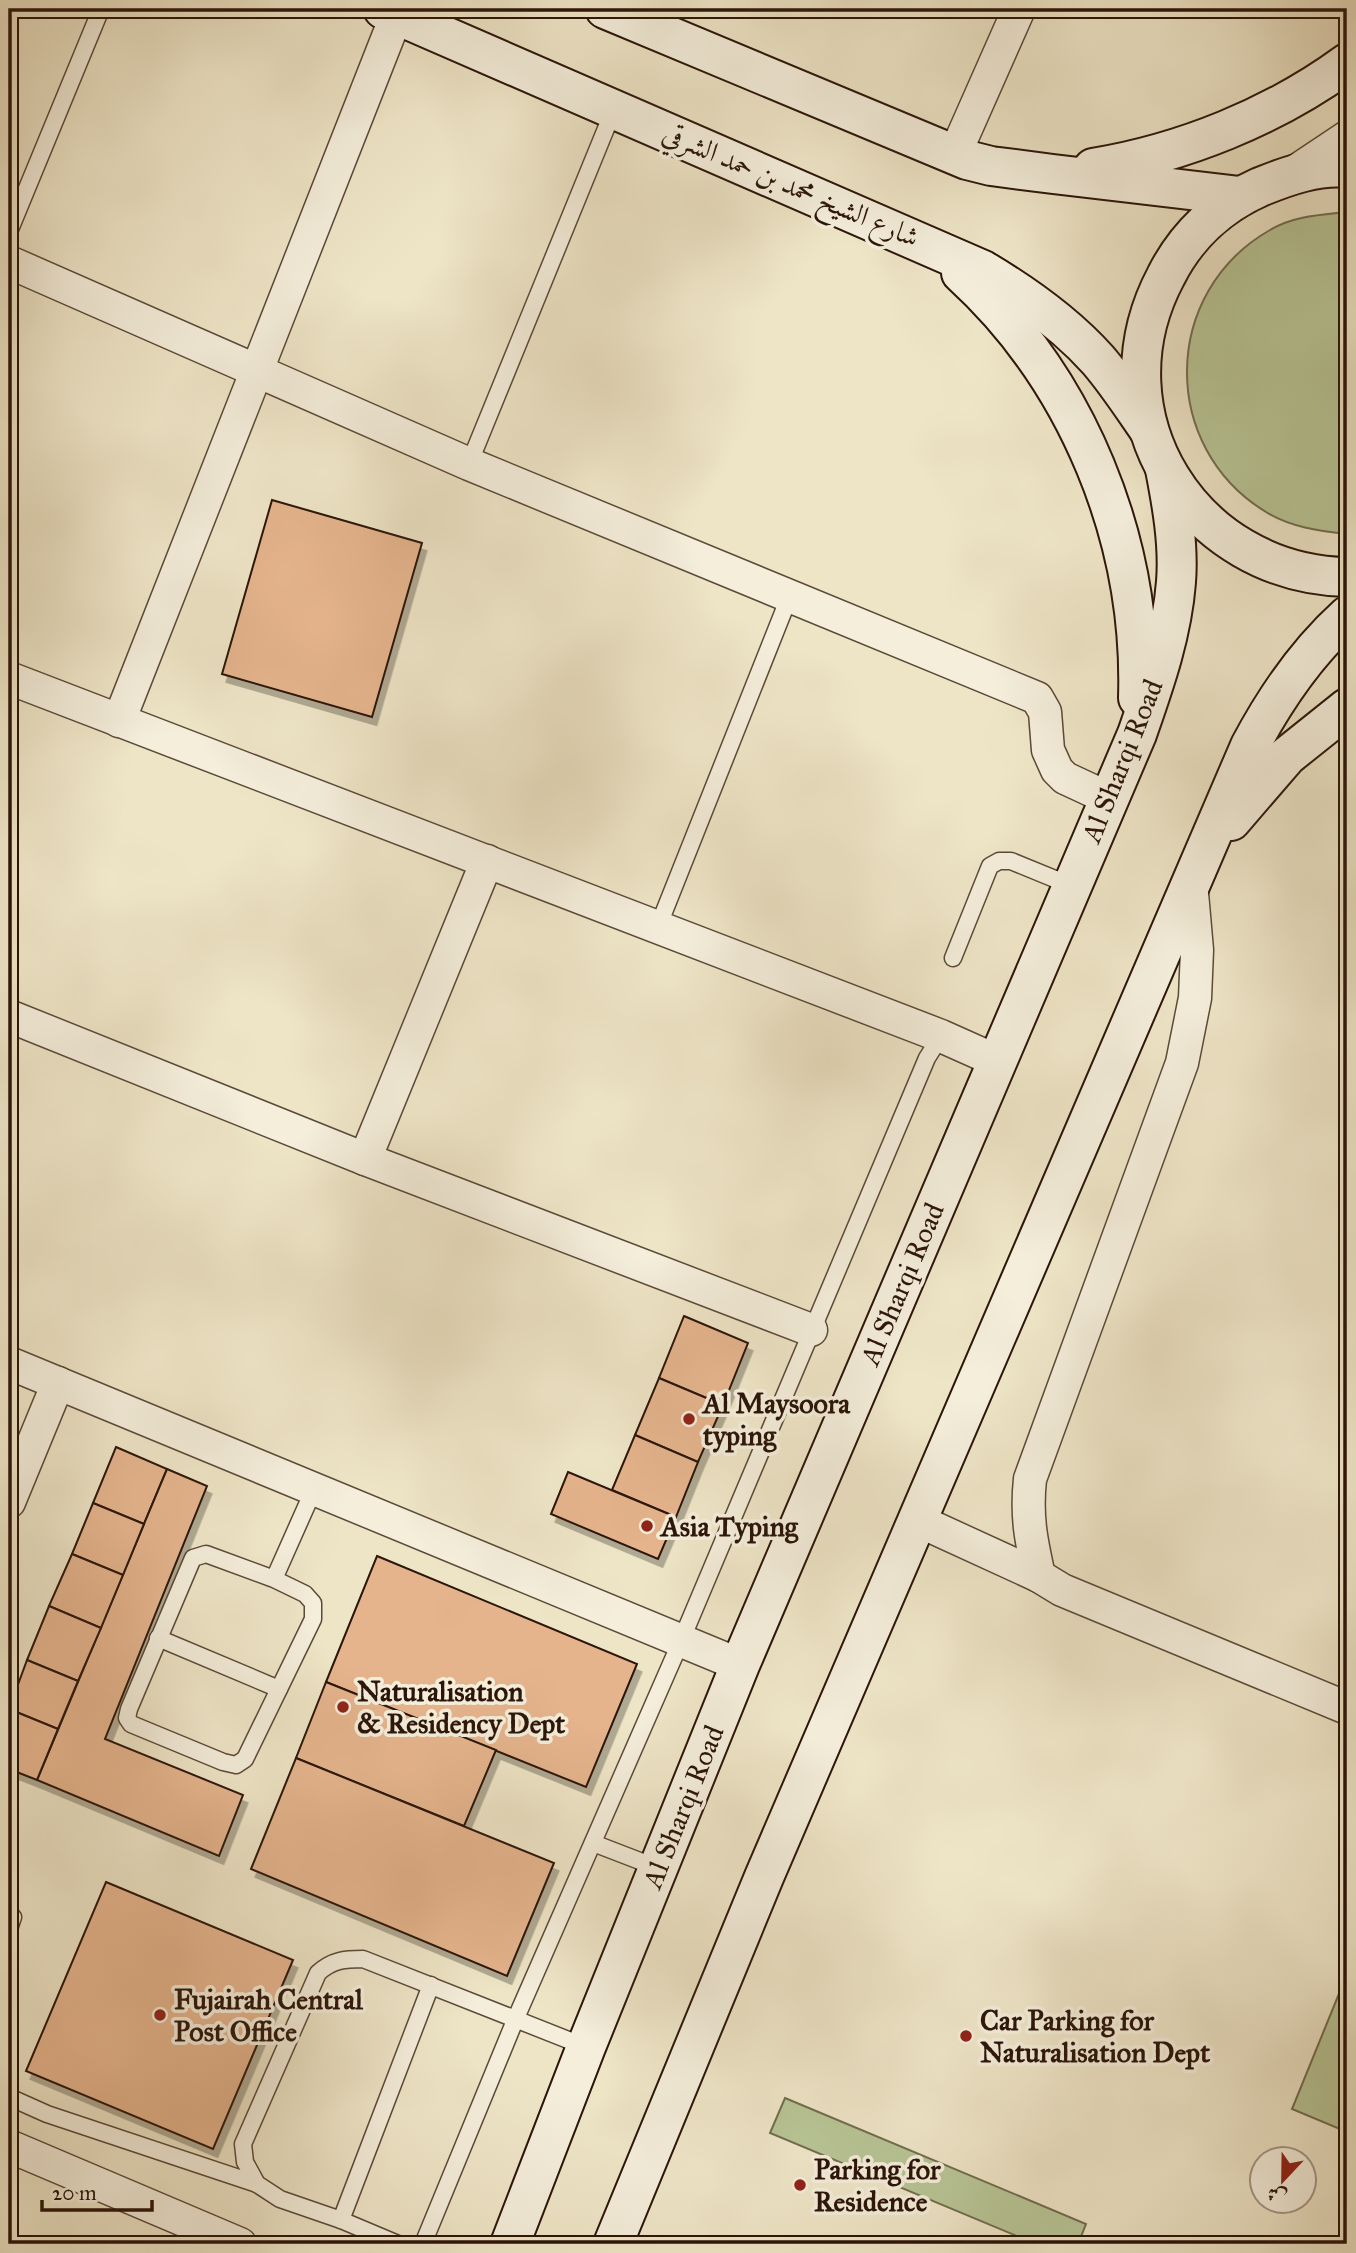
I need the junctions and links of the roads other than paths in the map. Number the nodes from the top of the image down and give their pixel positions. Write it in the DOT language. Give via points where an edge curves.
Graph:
graph roads {
  1 [pos="100,9"];
  2 [pos="605,9"];
  3 [pos="1019,9"];
  4 [pos="390,12"];
  5 [pos="1347,63"];
  6 [pos="614,108"];
  7 [pos="1347,137"];
  8 [pos="954,156"];
  9 [pos="1347,168"];
  10 [pos="1052,174"];
  11 [pos="1291,174"];
  12 [pos="1240,196"];
  13 [pos="9,232"];
  14 [pos="931,245"];
  15 [pos="9,262"];
  16 [pos="257,369"];
  17 [pos="1149,430"];
  18 [pos="469,464"];
  19 [pos="1165,469"];
  20 [pos="1347,577"];
  21 [pos="790,596"];
  22 [pos="1347,616"];
  23 [pos="9,678"];
  24 [pos="1347,708"];
  25 [pos="119,721"];
  26 [pos="1137,734"];
  27 [pos="1108,798"];
  28 [pos="486,861"];
  29 [pos="1191,881"];
  30 [pos="1072,886"];
  31 [pos="658,927"];
  32 [pos="953,958"];
  33 [pos="9,1016"];
  34 [pos="941,1037"];
  35 [pos="997,1061"];
  36 [pos="365,1159"];
  37 [pos="811,1330"];
  38 [pos="9,1363"];
  39 [pos="58,1383"];
  40 [pos="314,1489"];
  41 [pos="9,1502"];
  42 [pos="917,1520"];
  43 [pos="1039,1576"];
  44 [pos="274,1579"];
  45 [pos="158,1638"];
  46 [pos="681,1641"];
  47 [pos="740,1665"];
  48 [pos="279,1689"];
  49 [pos="1347,1708"];
  50 [pos="593,1843"];
  51 [pos="658,1868"];
  52 [pos="431,1985"];
  53 [pos="516,2018"];
  54 [pos="586,2047"];
  55 [pos="9,2097"];
  56 [pos="9,2146"];
  57 [pos="257,2184"];
  58 [pos="341,2220"];
  59 [pos="240,2244"];
  60 [pos="398,2244"];
  61 [pos="423,2244"];
  62 [pos="510,2244"];
  63 [pos="613,2244"];
  1 -- 13 [label="lane"];
  2 -- 8 [label="main road"];
  3 -- 8 [label="street"];
  4 -- 6 [label="main road, شارع الشيخ محمد بن حمد الشرقي"];
  4 -- 16 [label="street"];
  5 -- 10 [label="main road" via="1278,106 1206,139 1130,162"];
  6 -- 14 [label="main road, شارع الشيخ محمد بن حمد الشرقي"];
  6 -- 18 [label="lane"];
  7 -- 11 [label="street"];
  8 -- 10 [label="main road"];
  9 -- 11 [label="main road"];
  10 -- 12 [label="main road"];
  11 -- 12 [label="main road"];
  12 -- 17 [label="main road" via="1204,223 1175,258 1154,298 1142,353 1141,387"];
  14 -- 17 [label="main road, شارع الشيخ محمد بن حمد الشرقي" via="984,270 1059,322 1098,360"];
  14 -- 26 [label="main road" via="982,292 1030,349 1096,464 1118,529 1133,596 1139,665"];
  15 -- 16 [label="street"];
  16 -- 18 [label="street"];
  16 -- 25 [label="street"];
  17 -- 19 [label="main road"];
  18 -- 21 [label="street"];
  19 -- 20 [label="main road" via="1193,509 1229,541 1271,564 1319,576"];
  19 -- 26 [label="main road, Al Sharqi Road" via="1177,581 1161,662"];
  21 -- 27 [label="street" via="1037,698 1045,712 1048,750 1057,770"];
  21 -- 31 [label="lane"];
  22 -- 29 [label="main road" via="1290,679 1268,712"];
  23 -- 25 [label="street"];
  24 -- 29 [label="main road" via="1287,756 1234,815"];
  25 -- 28 [label="street"];
  26 -- 27 [label="main road, Al Sharqi Road"];
  27 -- 30 [label="main road, Al Sharqi Road"];
  28 -- 31 [label="street"];
  28 -- 36 [label="street"];
  29 -- 42 [label="main road"];
  29 -- 43 [label="street" via="1197,962 1182,1063 1030,1479 1027,1506"];
  30 -- 32 [label="lane" via="1011,861 990,866"];
  30 -- 35 [label="main road, Al Sharqi Road"];
  31 -- 34 [label="street"];
  33 -- 36 [label="street"];
  34 -- 35 [label="street"];
  34 -- 37 [label="lane" via="927,1058"];
  35 -- 47 [label="main road, Al Sharqi Road"];
  36 -- 37 [label="street"];
  37 -- 46 [label="lane"];
  38 -- 39 [label="street"];
  39 -- 40 [label="street"];
  39 -- 41 [label="street"];
  40 -- 44 [label="lane"];
  40 -- 46 [label="street"];
  42 -- 43 [label="street"];
  42 -- 63 [label="main road"];
  43 -- 49 [label="street" via="1062,1590"];
  44 -- 45 [label="lane" via="206,1554 193,1558"];
  44 -- 48 [label="lane" via="313,1602 313,1619"];
  45 -- 48 [label="lane"];
  45 -- 48 [label="lane" via="127,1718 131,1724 236,1765 245,1759"];
  46 -- 47 [label="street"];
  46 -- 50 [label="lane"];
  47 -- 51 [label="main road, Al Sharqi Road"];
  50 -- 51 [label="lane"];
  50 -- 53 [label="lane"];
  51 -- 54 [label="main road, Al Sharqi Road"];
  52 -- 53 [label="lane"];
  52 -- 57 [label="lane" via="363,1959 342,1959 318,1973 243,2144 245,2162"];
  52 -- 58 [label="lane"];
  53 -- 54 [label="lane"];
  53 -- 61 [label="lane"];
  54 -- 62 [label="main road, Al Sharqi Road"];
  55 -- 57 [label="lane"];
  56 -- 59 [label="street"];
  57 -- 58 [label="lane" via="280,2199"];
  58 -- 60 [label="lane"];
}
